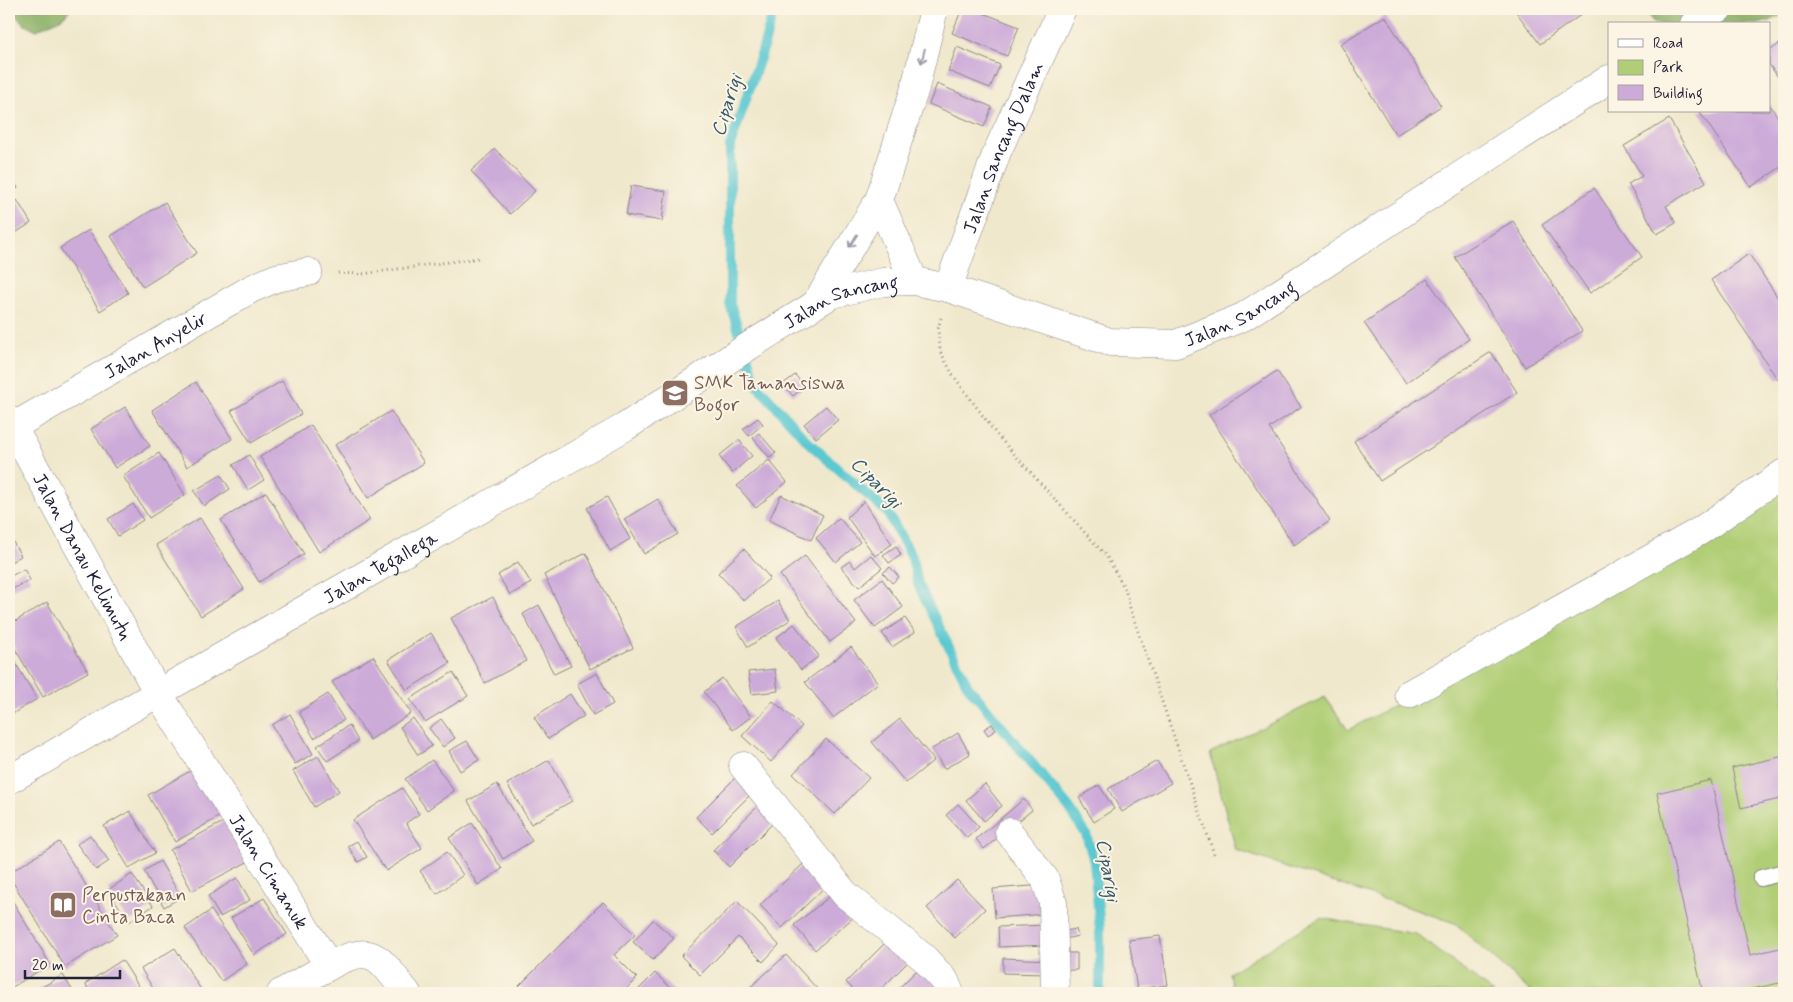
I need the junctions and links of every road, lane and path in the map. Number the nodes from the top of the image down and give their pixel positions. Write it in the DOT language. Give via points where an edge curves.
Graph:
graph roads {
  1 [pos="934,9"];
  2 [pos="1062,9"];
  3 [pos="1718,9"];
  4 [pos="1697,22"];
  5 [pos="1608,80"];
  6 [pos="879,200"];
  7 [pos="478,258"];
  8 [pos="308,272"];
  9 [pos="914,281"];
  10 [pos="948,288"];
  11 [pos="817,302"];
  12 [pos="746,348"];
  13 [pos="10,425"];
  14 [pos="1784,473"];
  15 [pos="158,693"];
  16 [pos="1409,694"];
  17 [pos="743,766"];
  18 [pos="9,780"];
  19 [pos="1009,832"];
  20 [pos="1214,854"];
  21 [pos="1784,872"];
  22 [pos="1762,878"];
  23 [pos="329,966"];
  24 [pos="281,993"];
  25 [pos="407,993"];
  26 [pos="950,993"];
  27 [pos="1055,993"];
  1 -- 6 [label="street, one-way" via="915,88"];
  2 -- 10 [label="street, Jalan Sancang Dalam" via="997,152"];
  3 -- 4 [label="street"];
  5 -- 10 [label="street, Jalan Sancang" via="1243,317 1176,344 1110,342"];
  6 -- 9 [label="street"];
  6 -- 11 [label="street, one-way"];
  7 -- 8 [label="path" via="362,274"];
  8 -- 13 [label="street, Jalan Anyelir" via="276,278 251,289"];
  9 -- 10 [label="street, Jalan Sancang"];
  9 -- 11 [label="street, Jalan Sancang" via="883,282 832,294"];
  10 -- 20 [label="path" via="938,328 940,351 953,375 997,435 1107,557 1125,589"];
  11 -- 12 [label="street, Jalan Sancang"];
  12 -- 15 [label="street, Jalan Tegallega" via="625,427"];
  13 -- 15 [label="street, Jalan Danau Kelimutu"];
  14 -- 16 [label="street" via="1700,531"];
  15 -- 18 [label="street, Jalan Tegallega"];
  15 -- 23 [label="street, Jalan Cimanuk"];
  17 -- 26 [label="street" via="845,894 924,958 945,981"];
  19 -- 27 [label="street" via="1045,878 1053,903"];
  21 -- 22 [label="lane"];
  23 -- 24 [label="street"];
  23 -- 25 [label="street" via="362,953 375,957"];
}
